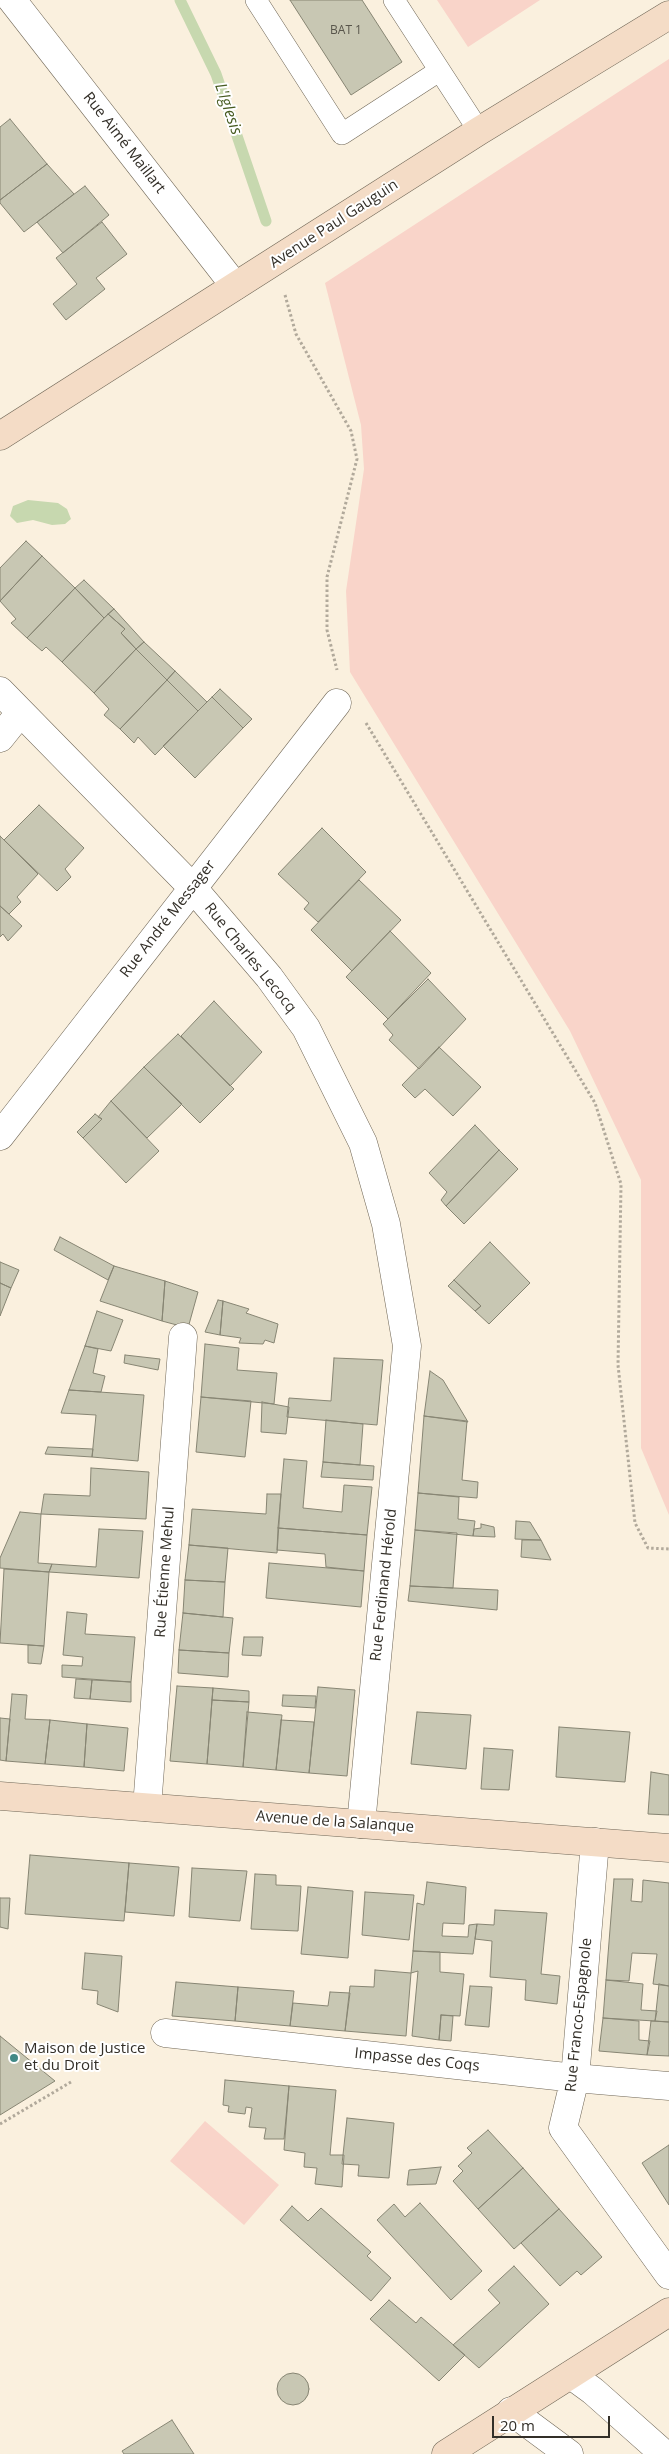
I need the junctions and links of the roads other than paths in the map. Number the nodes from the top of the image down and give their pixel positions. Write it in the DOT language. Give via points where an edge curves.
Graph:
graph roads {
  1 [pos="12,0"];
  2 [pos="256,0"];
  3 [pos="394,0"];
  4 [pos="669,15"];
  5 [pos="439,71"];
  6 [pos="478,131"];
  7 [pos="235,286"];
  8 [pos="0,436"];
  9 [pos="0,691"];
  10 [pos="336,703"];
  11 [pos="20,713"];
  12 [pos="0,738"];
  13 [pos="192,887"];
  14 [pos="0,1136"];
  15 [pos="183,1337"];
  16 [pos="407,1346"];
  17 [pos="0,1796"];
  18 [pos="147,1807"];
  19 [pos="361,1824"];
  20 [pos="596,1842"];
  21 [pos="669,1848"];
  22 [pos="165,2033"];
  23 [pos="575,2078"];
  24 [pos="669,2086"];
  25 [pos="669,2275"];
  26 [pos="669,2312"];
  27 [pos="571,2375"];
  28 [pos="511,2411"];
  29 [pos="446,2454"];
  30 [pos="569,2454"];
  31 [pos="664,2454"];
  1 -- 7 [label="street, Rue Aimé Maillart"];
  2 -- 5 [label="lane" via="342,134"];
  3 -- 5 [label="lane"];
  4 -- 6 [label="street, Avenue Paul Gauguin"];
  5 -- 6 [label="lane"];
  6 -- 7 [label="street, Avenue Paul Gauguin"];
  7 -- 8 [label="street, Avenue Paul Gauguin"];
  9 -- 11 [label="street, Rue Charles Lecocq"];
  10 -- 13 [label="street, Rue André Messager"];
  11 -- 12 [label="street"];
  11 -- 13 [label="street, Rue Charles Lecocq"];
  13 -- 14 [label="street, Rue André Messager"];
  13 -- 16 [label="street, Rue Charles Lecocq" via="269,976 306,1028 363,1142 386,1224"];
  15 -- 18 [label="street, Rue Étienne Mehul"];
  16 -- 19 [label="street, Rue Ferdinand Hérold"];
  17 -- 18 [label="street, Avenue de la Salanque"];
  18 -- 19 [label="street, Avenue de la Salanque"];
  19 -- 20 [label="street, Avenue de la Salanque"];
  20 -- 21 [label="street, Avenue de la Salanque"];
  20 -- 23 [label="street, Rue Franco-Espagnole"];
  22 -- 23 [label="street, Impasse des Coqs"];
  23 -- 24 [label="street, Impasse des Coqs"];
  23 -- 25 [label="street, Rue Franco-Espagnole" via="563,2128"];
  26 -- 27 [label="street"];
  27 -- 28 [label="street"];
  27 -- 31 [label="street"];
  28 -- 29 [label="street"];
  28 -- 30 [label="street"];
}
